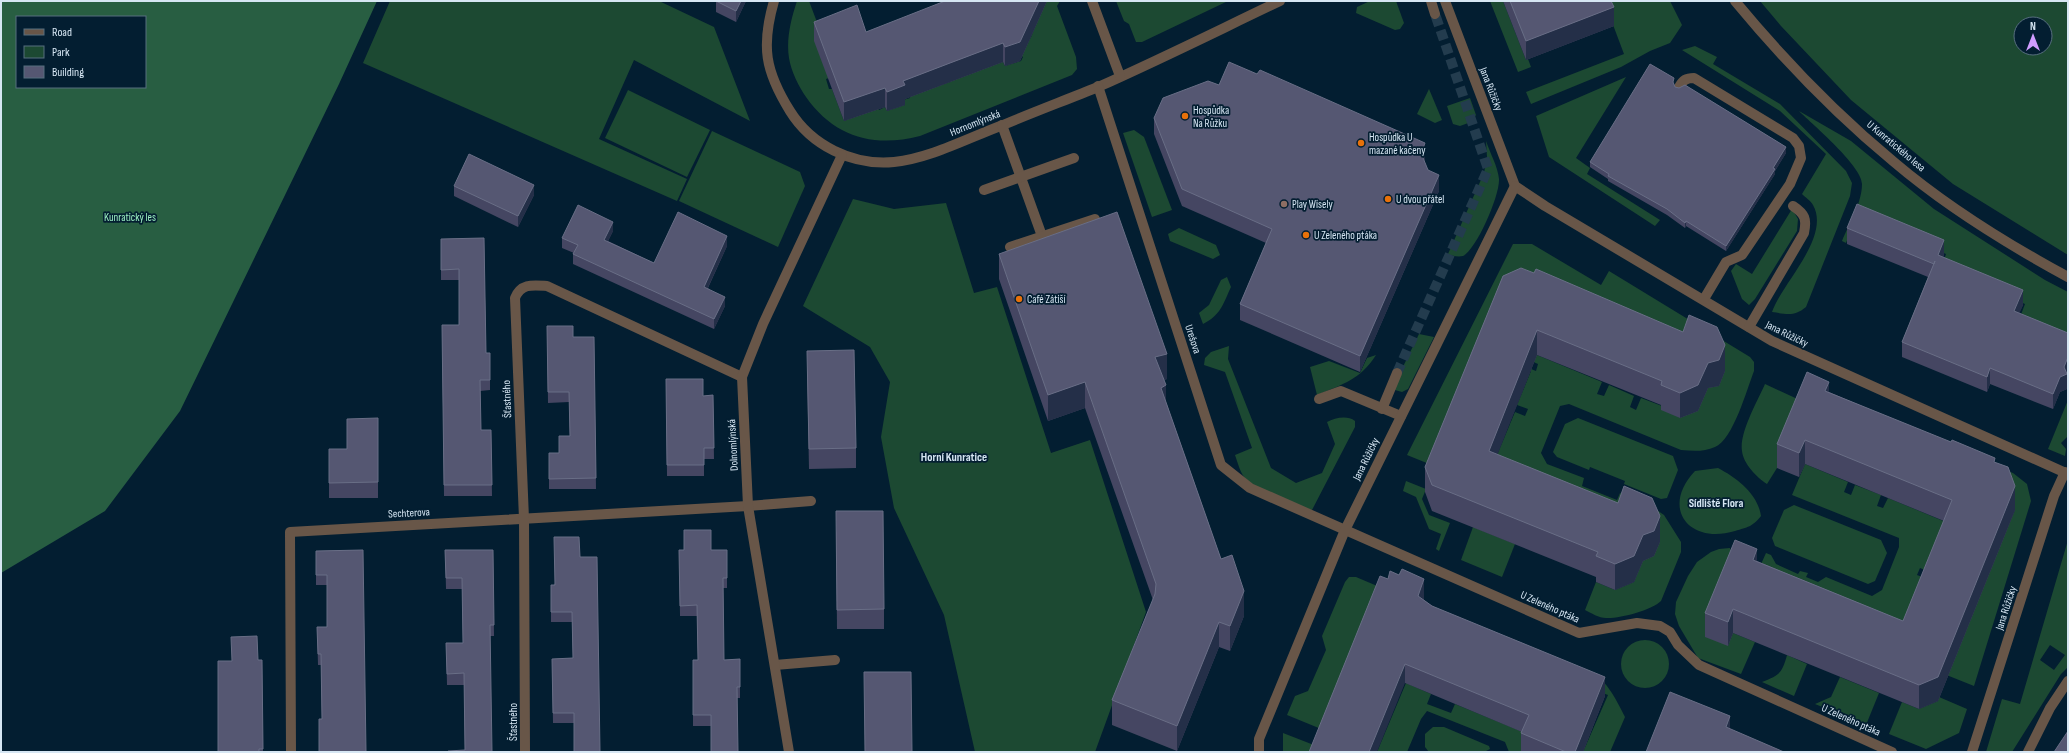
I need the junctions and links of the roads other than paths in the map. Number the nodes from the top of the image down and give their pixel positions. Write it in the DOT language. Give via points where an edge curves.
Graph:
graph roads {
  1 [pos="774,1"];
  2 [pos="1092,1"];
  3 [pos="1280,1"];
  4 [pos="1431,1"];
  5 [pos="1445,1"];
  6 [pos="1735,1"];
  7 [pos="1435,14"];
  8 [pos="1120,76"];
  9 [pos="1098,86"];
  10 [pos="1679,87"];
  11 [pos="1002,125"];
  12 [pos="842,155"];
  13 [pos="1074,158"];
  14 [pos="1020,177"];
  15 [pos="1515,186"];
  16 [pos="984,190"];
  17 [pos="1793,206"];
  18 [pos="1095,218"];
  19 [pos="1042,236"];
  20 [pos="1010,247"];
  21 [pos="2068,277"];
  22 [pos="1704,299"];
  23 [pos="1749,327"];
  24 [pos="1397,373"];
  25 [pos="742,377"];
  26 [pos="1319,398"];
  27 [pos="1382,409"];
  28 [pos="1401,416"];
  29 [pos="2066,473"];
  30 [pos="811,501"];
  31 [pos="748,506"];
  32 [pos="524,519"];
  33 [pos="1345,530"];
  34 [pos="835,660"];
  35 [pos="775,665"];
  36 [pos="2068,681"];
  37 [pos="291,752"];
  38 [pos="525,752"];
  39 [pos="789,752"];
  40 [pos="1259,752"];
  41 [pos="1892,752"];
  42 [pos="1972,752"];
  43 [pos="2028,752"];
  1 -- 12 [label="street, Hornomlýnská" via="768,26 766,52 770,76 795,120 814,139"];
  2 -- 8 [label="street"];
  3 -- 8 [label="street, Hornomlýnská"];
  4 -- 7 [label="street"];
  5 -- 15 [label="street, Jana Růžičky"];
  6 -- 21 [label="street, U Kunratického lesa" via="1823,98 1894,163 1987,230"];
  8 -- 9 [label="street, Hornomlýnská"];
  9 -- 11 [label="street, Hornomlýnská"];
  9 -- 33 [label="street, Urešova" via="1221,465 1250,488"];
  10 -- 22 [label="street" via="1688,78 1694,78 1793,138 1799,146 1801,158 1790,184 1742,255 1726,262"];
  11 -- 12 [label="street, Hornomlýnská" via="924,156 893,162 871,162"];
  11 -- 14 [label="street"];
  12 -- 25 [label="street, Dolnomlýnská" via="763,324"];
  13 -- 14 [label="street"];
  14 -- 16 [label="street"];
  14 -- 19 [label="street"];
  15 -- 22 [label="street, Jana Růžičky"];
  15 -- 28 [label="street, Jana Růžičky"];
  17 -- 23 [label="street" via="1801,212 1806,222 1804,233"];
  18 -- 19 [label="street"];
  19 -- 20 [label="street"];
  22 -- 23 [label="street, Jana Růžičky"];
  23 -- 29 [label="street, Jana Růžičky" via="1772,342"];
  24 -- 27 [label="street"];
  25 -- 31 [label="street, Dolnomlýnská"];
  25 -- 32 [label="street, Šťastného" via="547,286 524,286 515,298"];
  26 -- 27 [label="street" via="1341,391"];
  27 -- 28 [label="street"];
  28 -- 33 [label="street, Jana Růžičky"];
  29 -- 42 [label="street, Jana Růžičky" via="2054,496"];
  30 -- 31 [label="street, Sechterova"];
  31 -- 32 [label="street, Sechterova"];
  31 -- 35 [label="street, Dolnomlýnská"];
  32 -- 37 [label="street, Sechterova" via="290,532"];
  32 -- 38 [label="street, Šťastného"];
  33 -- 40 [label="street, Jana Růžičky" via="1262,732"];
  33 -- 41 [label="street, U Zeleného ptáka" via="1579,633 1637,623 1660,626 1670,632 1678,645 1699,665"];
  34 -- 35 [label="street"];
  35 -- 39 [label="street, Dolnomlýnská"];
  36 -- 43 [label="street" via="2050,708"];
}
